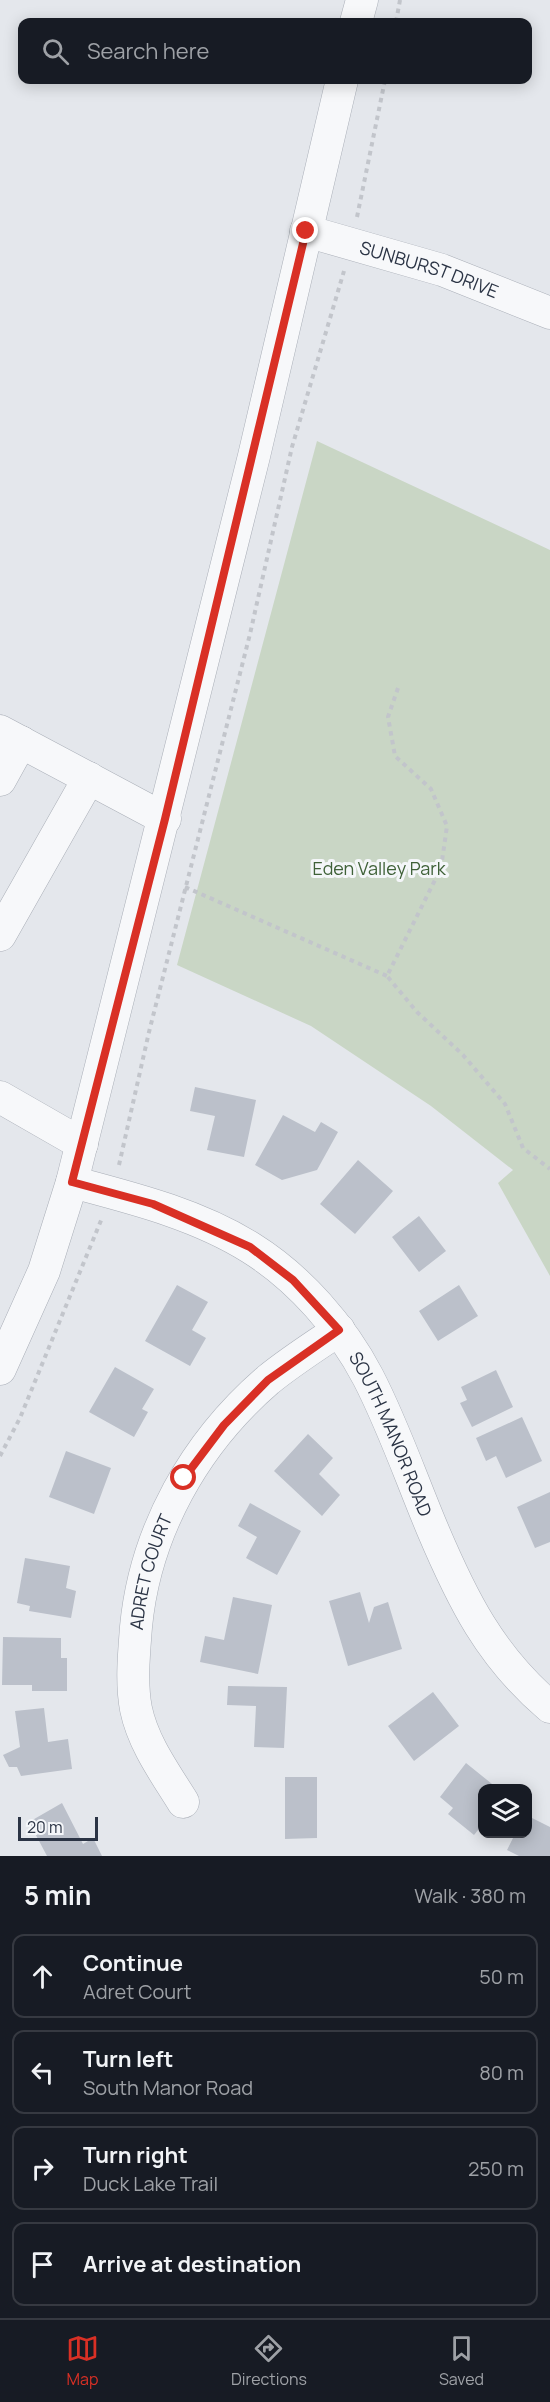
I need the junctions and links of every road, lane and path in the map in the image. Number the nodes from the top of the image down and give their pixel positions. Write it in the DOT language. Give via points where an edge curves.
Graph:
graph roads {
  1 [pos="362,0"];
  2 [pos="400,0"];
  3 [pos="357,18"];
  4 [pos="397,18"];
  5 [pos="341,84"];
  6 [pos="384,84"];
  7 [pos="306,231"];
  8 [pos="352,243"];
  9 [pos="550,313"];
  10 [pos="398,688"];
  11 [pos="11,736"];
  12 [pos="89,778"];
  13 [pos="0,780"];
  14 [pos="165,819"];
  15 [pos="185,887"];
  16 [pos="0,935"];
  17 [pos="387,976"];
  18 [pos="0,1097"];
  19 [pos="82,1144"];
  20 [pos="550,1169"];
  21 [pos="72,1182"];
  22 [pos="112,1193"];
  23 [pos="339,1330"];
  24 [pos="0,1369"];
  25 [pos="0,1456"];
  26 [pos="550,1707"];
  27 [pos="183,1802"];
  1 -- 3 [label="street"];
  2 -- 4 [label="path"];
  5 -- 7 [label="street"];
  6 -- 8 [label="path"];
  7 -- 8 [label="street, SUNBURST DRIVE"];
  7 -- 14 [label="street"];
  8 -- 9 [label="street, SUNBURST DRIVE" via="442,270"];
  8 -- 15 [label="path" via="292,447 250,634"];
  10 -- 17 [label="path" via="388,717 395,756 430,789 447,826 441,868"];
  11 -- 12 [label="street"];
  11 -- 13 [label="street"];
  12 -- 14 [label="street"];
  12 -- 16 [label="street"];
  14 -- 19 [label="street"];
  15 -- 17 [label="path"];
  15 -- 22 [label="path"];
  17 -- 20 [label="path" via="505,1104 523,1148"];
  18 -- 19 [label="street"];
  19 -- 21 [label="street"];
  21 -- 22 [label="street, SOUTH MANOR ROAD"];
  21 -- 24 [label="street" via="44,1271"];
  22 -- 23 [label="street, SOUTH MANOR ROAD" via="153,1204 250,1247 293,1280"];
  22 -- 25 [label="path" via="69,1303"];
  23 -- 26 [label="street, SOUTH MANOR ROAD" via="369,1378 457,1588 491,1646 521,1683"];
  23 -- 27 [label="street, ADRET COURT" via="268,1380 224,1425 184,1478 160,1529 140,1593 134,1653 136,1708 148,1745"];
}
